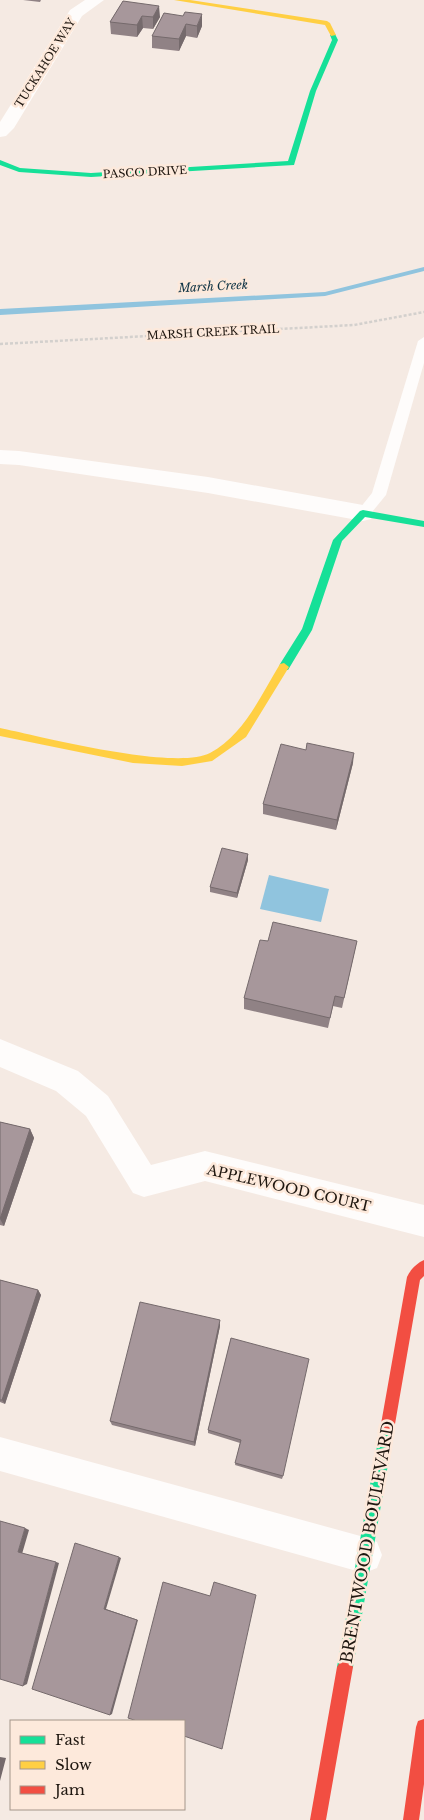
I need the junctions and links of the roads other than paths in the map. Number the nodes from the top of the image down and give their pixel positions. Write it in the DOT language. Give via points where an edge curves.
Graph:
graph roads {
  1 [pos="96,0"];
  2 [pos="177,0"];
  3 [pos="0,132"];
  4 [pos="0,162"];
  5 [pos="424,340"];
  6 [pos="0,457"];
  7 [pos="363,513"];
  8 [pos="424,524"];
  9 [pos="0,732"];
  10 [pos="0,1053"];
  11 [pos="424,1220"];
  12 [pos="424,1267"];
  13 [pos="0,1454"];
  14 [pos="364,1555"];
  15 [pos="424,1727"];
  16 [pos="318,1820"];
  17 [pos="410,1820"];
  1 -- 3 [label="street, TUCKAHOE WAY" via="76,13"];
  2 -- 4 [label="street, PASCO DRIVE" via="327,23 335,40 313,91 291,163 91,175 20,170"];
  5 -- 7 [label="lane" via="379,495"];
  6 -- 7 [label="street" via="208,485"];
  7 -- 8 [label="street"];
  7 -- 9 [label="street" via="338,540 307,630 242,734 212,757 182,762 133,759"];
  10 -- 11 [label="street, APPLEWOOD COURT" via="67,1081 96,1106 144,1182 205,1166"];
  12 -- 14 [label="street, BRENTWOOD BOULEVARD" via="414,1277"];
  13 -- 14 [label="street"];
  14 -- 16 [label="street, BRENTWOOD BOULEVARD"];
  15 -- 17 [label="street"];
}
